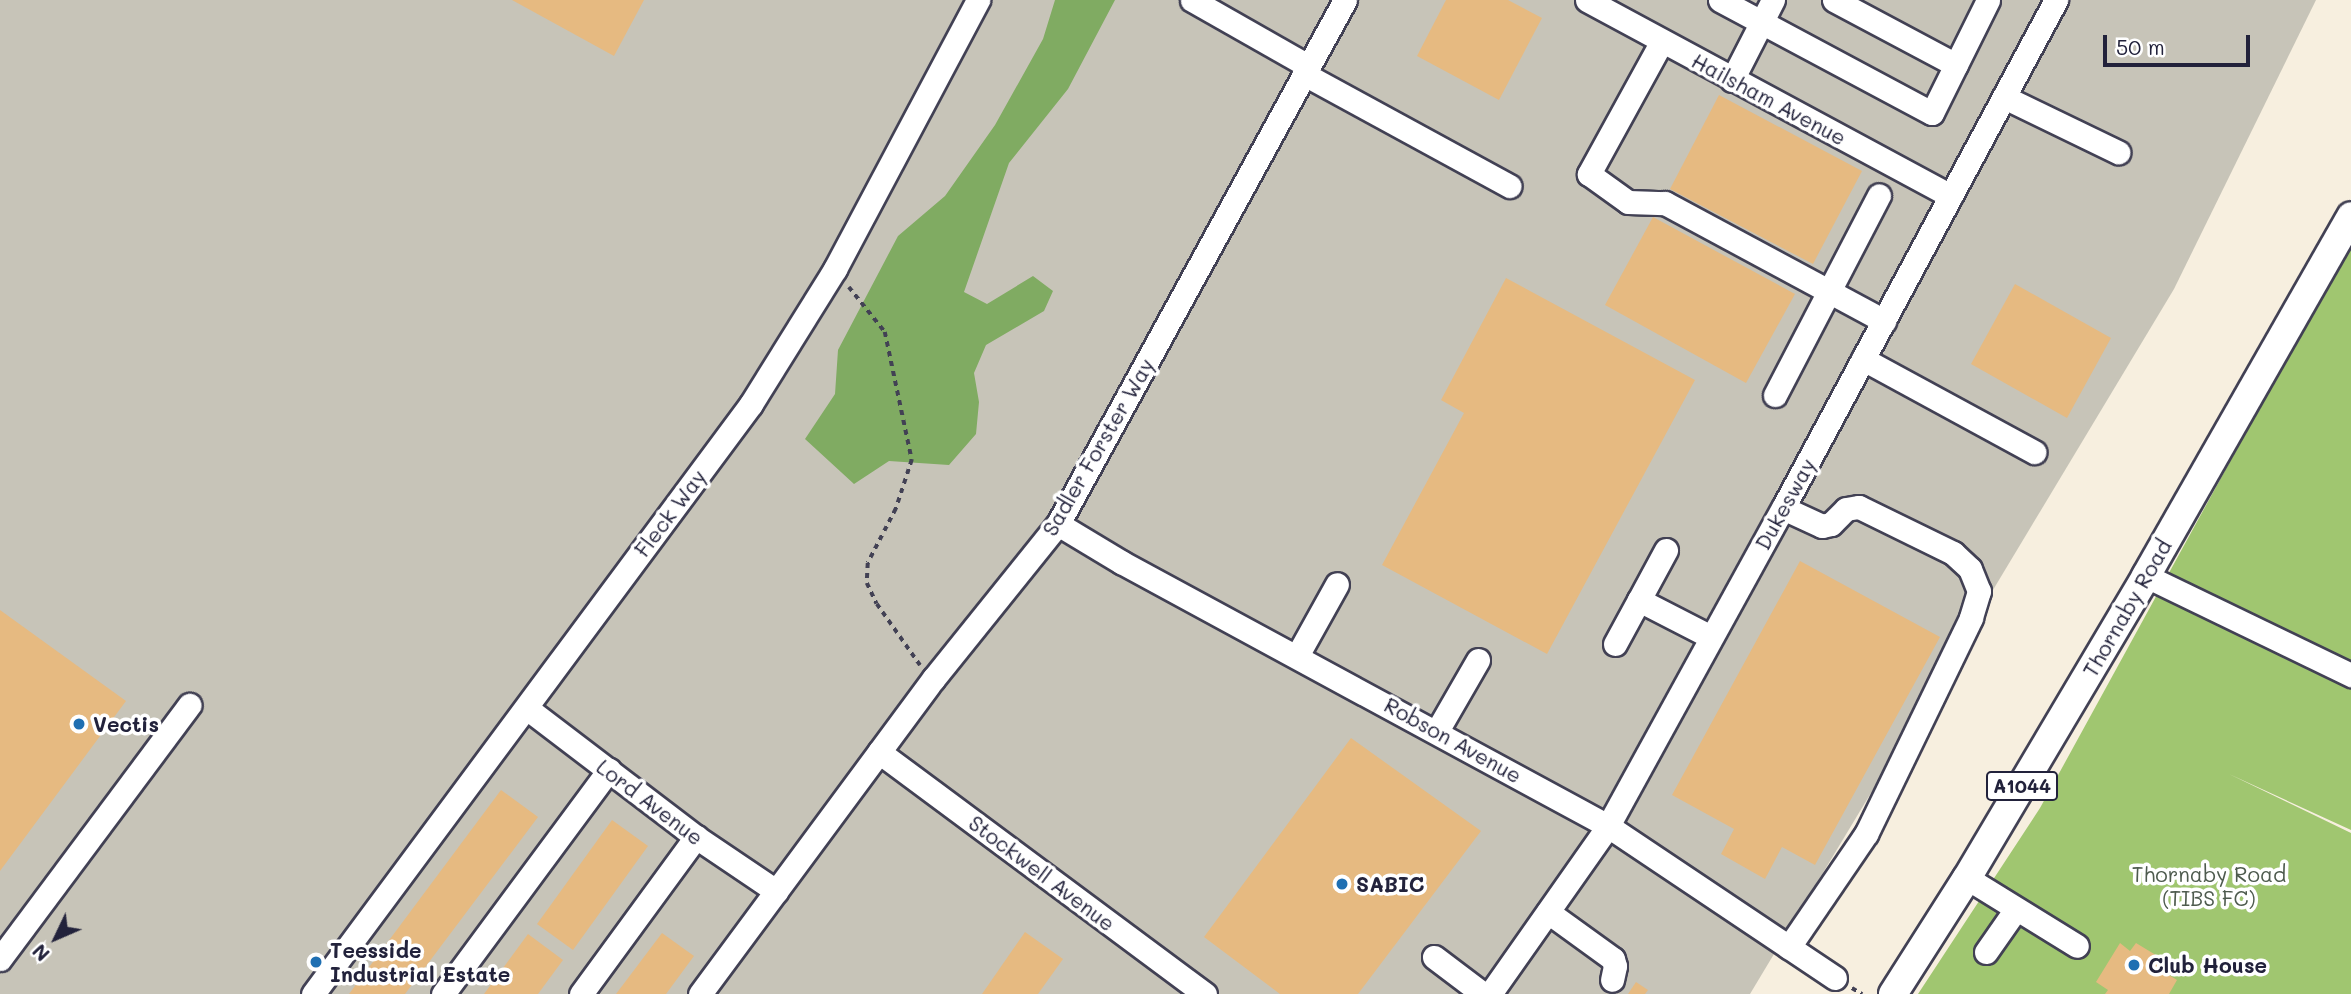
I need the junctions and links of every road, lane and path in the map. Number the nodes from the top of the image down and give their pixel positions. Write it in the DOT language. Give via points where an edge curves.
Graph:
graph roads {
  1 [pos="978,0"];
  2 [pos="1192,0"];
  3 [pos="1345,0"];
  4 [pos="1587,0"];
  5 [pos="1720,0"];
  6 [pos="1773,0"];
  7 [pos="1834,0"];
  8 [pos="1988,0"];
  9 [pos="2056,0"];
  10 [pos="1762,22"];
  11 [pos="1662,41"];
  12 [pos="1956,65"];
  13 [pos="1306,70"];
  14 [pos="1732,80"];
  15 [pos="2004,97"];
  16 [pos="2118,152"];
  17 [pos="1509,186"];
  18 [pos="1879,195"];
  19 [pos="1951,197"];
  20 [pos="2351,216"];
  21 [pos="835,269"];
  22 [pos="1829,293"];
  23 [pos="1884,321"];
  24 [pos="1863,359"];
  25 [pos="1775,395"];
  26 [pos="2034,453"];
  27 [pos="1783,508"];
  28 [pos="1058,524"];
  29 [pos="1666,550"];
  30 [pos="2146,576"];
  31 [pos="1337,584"];
  32 [pos="1639,600"];
  33 [pos="1711,637"];
  34 [pos="1615,644"];
  35 [pos="1297,656"];
  36 [pos="1478,660"];
  37 [pos="2351,675"];
  38 [pos="934,678"];
  39 [pos="189,705"];
  40 [pos="528,709"];
  41 [pos="1437,731"];
  42 [pos="878,752"];
  43 [pos="609,770"];
  44 [pos="1608,826"];
  45 [pos="696,837"];
  46 [pos="1968,878"];
  47 [pos="776,891"];
  48 [pos="2016,909"];
  49 [pos="1548,912"];
  50 [pos="2077,946"];
  51 [pos="1789,947"];
  52 [pos="1986,952"];
  53 [pos="1434,957"];
  54 [pos="0,959"];
  55 [pos="1835,978"];
  56 [pos="1612,980"];
  57 [pos="313,994"];
  58 [pos="443,994"];
  59 [pos="582,994"];
  60 [pos="700,994"];
  61 [pos="1205,994"];
  62 [pos="1483,994"];
  63 [pos="1490,994"];
  64 [pos="1893,994"];
  1 -- 21 [label="street, Fleck Way"];
  2 -- 13 [label="street"];
  3 -- 13 [label="street, Sadler Forster Way"];
  4 -- 11 [label="street, Hailsham Avenue"];
  5 -- 10 [label="street"];
  6 -- 10 [label="street"];
  7 -- 12 [label="street"];
  8 -- 12 [label="street"];
  9 -- 15 [label="street, Dukesway"];
  10 -- 12 [label="street" via="1932,113"];
  10 -- 14 [label="street"];
  11 -- 14 [label="street, Hailsham Avenue"];
  11 -- 22 [label="street" via="1589,174 1628,202 1665,203"];
  13 -- 17 [label="street"];
  13 -- 28 [label="street, Sadler Forster Way"];
  14 -- 19 [label="street, Hailsham Avenue"];
  15 -- 16 [label="street"];
  15 -- 19 [label="street, Dukesway"];
  18 -- 22 [label="street"];
  19 -- 23 [label="street, Dukesway"];
  20 -- 30 [label="main road, Thornaby Road / A1044"];
  21 -- 38 [label="path" via="886,332 912,460 896,509 868,563 867,583 877,604 928,676"];
  21 -- 40 [label="street, Fleck Way" via="751,404"];
  22 -- 23 [label="street"];
  22 -- 25 [label="street"];
  23 -- 24 [label="street, Dukesway"];
  24 -- 26 [label="street"];
  24 -- 27 [label="street, Dukesway"];
  27 -- 33 [label="street, Dukesway"];
  27 -- 51 [label="street" via="1822,526 1831,524 1846,509 1859,508 1953,553 1970,569 1979,591 1971,618 1866,834"];
  28 -- 35 [label="street, Robson Avenue"];
  28 -- 38 [label="street, Sadler Forster Way"];
  29 -- 32 [label="street"];
  30 -- 37 [label="street"];
  30 -- 46 [label="main road, Thornaby Road / A1044"];
  31 -- 35 [label="street"];
  32 -- 33 [label="street"];
  32 -- 34 [label="street"];
  33 -- 44 [label="street, Dukesway"];
  35 -- 41 [label="street, Robson Avenue"];
  36 -- 41 [label="street"];
  38 -- 42 [label="street, Sadler Forster Way"];
  39 -- 54 [label="street"];
  40 -- 43 [label="street, Lord Avenue"];
  40 -- 57 [label="street, Fleck Way"];
  41 -- 44 [label="street, Robson Avenue"];
  42 -- 47 [label="street, Sadler Forster Way"];
  42 -- 61 [label="street, Stockwell Avenue"];
  43 -- 45 [label="street, Lord Avenue"];
  43 -- 58 [label="street"];
  44 -- 49 [label="street, Dukesway"];
  44 -- 51 [label="street, Robson Avenue"];
  45 -- 47 [label="street, Lord Avenue"];
  45 -- 59 [label="street"];
  46 -- 48 [label="street"];
  46 -- 64 [label="main road, Thornaby Road / A1044"];
  47 -- 60 [label="street, Sadler Forster Way"];
  48 -- 50 [label="street"];
  48 -- 52 [label="street"];
  49 -- 56 [label="street" via="1613,959"];
  49 -- 63 [label="street, Dukesway"];
  51 -- 55 [label="street, Robson Avenue"];
  53 -- 62 [label="street"];
}
